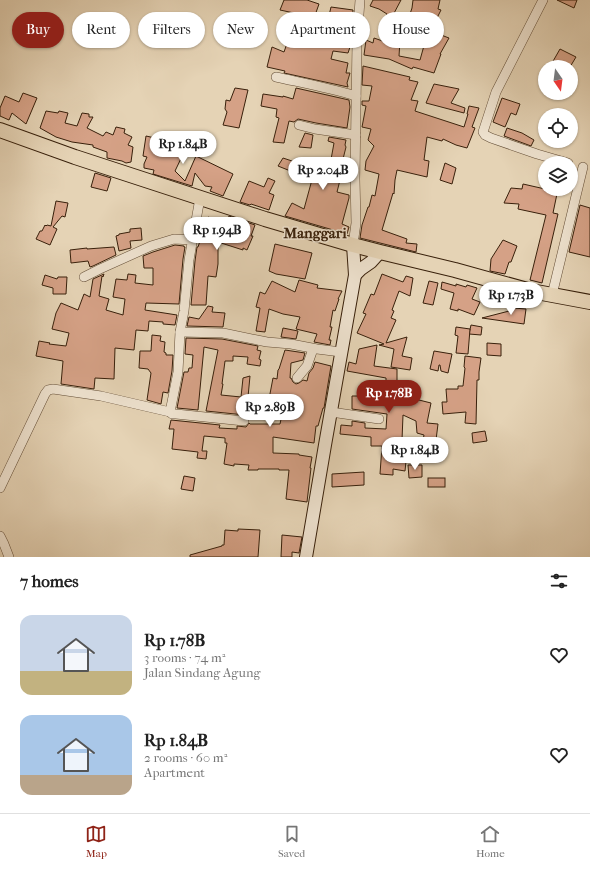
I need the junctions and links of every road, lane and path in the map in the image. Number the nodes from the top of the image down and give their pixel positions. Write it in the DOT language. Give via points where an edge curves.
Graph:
graph roads {
  1 [pos="360,0"];
  2 [pos="543,0"];
  3 [pos="276,77"];
  4 [pos="356,96"];
  5 [pos="298,125"];
  6 [pos="0,130"];
  7 [pos="356,135"];
  8 [pos="544,156"];
  9 [pos="586,168"];
  10 [pos="200,198"];
  11 [pos="192,240"];
  12 [pos="353,245"];
  13 [pos="380,252"];
  14 [pos="355,275"];
  15 [pos="84,278"];
  16 [pos="552,295"];
  17 [pos="590,302"];
  18 [pos="180,332"];
  19 [pos="313,349"];
  20 [pos="341,352"];
  21 [pos="297,378"];
  22 [pos="170,412"];
  23 [pos="331,412"];
  24 [pos="379,420"];
  25 [pos="244,421"];
  26 [pos="0,488"];
  27 [pos="0,536"];
  28 [pos="9,557"];
  29 [pos="306,557"];
  1 -- 4 [label="street"];
  2 -- 8 [label="street" via="496,92 483,132 491,138"];
  3 -- 4 [label="street"];
  4 -- 7 [label="street"];
  5 -- 7 [label="street"];
  6 -- 10 [label="main road"];
  7 -- 12 [label="street" via="356,223"];
  9 -- 16 [label="street"];
  10 -- 11 [label="street"];
  10 -- 12 [label="main road"];
  11 -- 15 [label="street" via="174,239 151,246"];
  11 -- 18 [label="street"];
  12 -- 13 [label="main road"];
  12 -- 14 [label="main road"];
  13 -- 14 [label="main road"];
  13 -- 16 [label="main road"];
  14 -- 20 [label="main road"];
  16 -- 17 [label="main road"];
  18 -- 19 [label="street" via="223,333"];
  18 -- 22 [label="street" via="178,372"];
  19 -- 20 [label="street"];
  19 -- 21 [label="street" via="307,366"];
  20 -- 23 [label="main road"];
  22 -- 25 [label="street"];
  22 -- 26 [label="street" via="101,396 57,389 48,390"];
  23 -- 24 [label="street"];
  23 -- 29 [label="main road"];
  27 -- 28 [label="street"];
}
